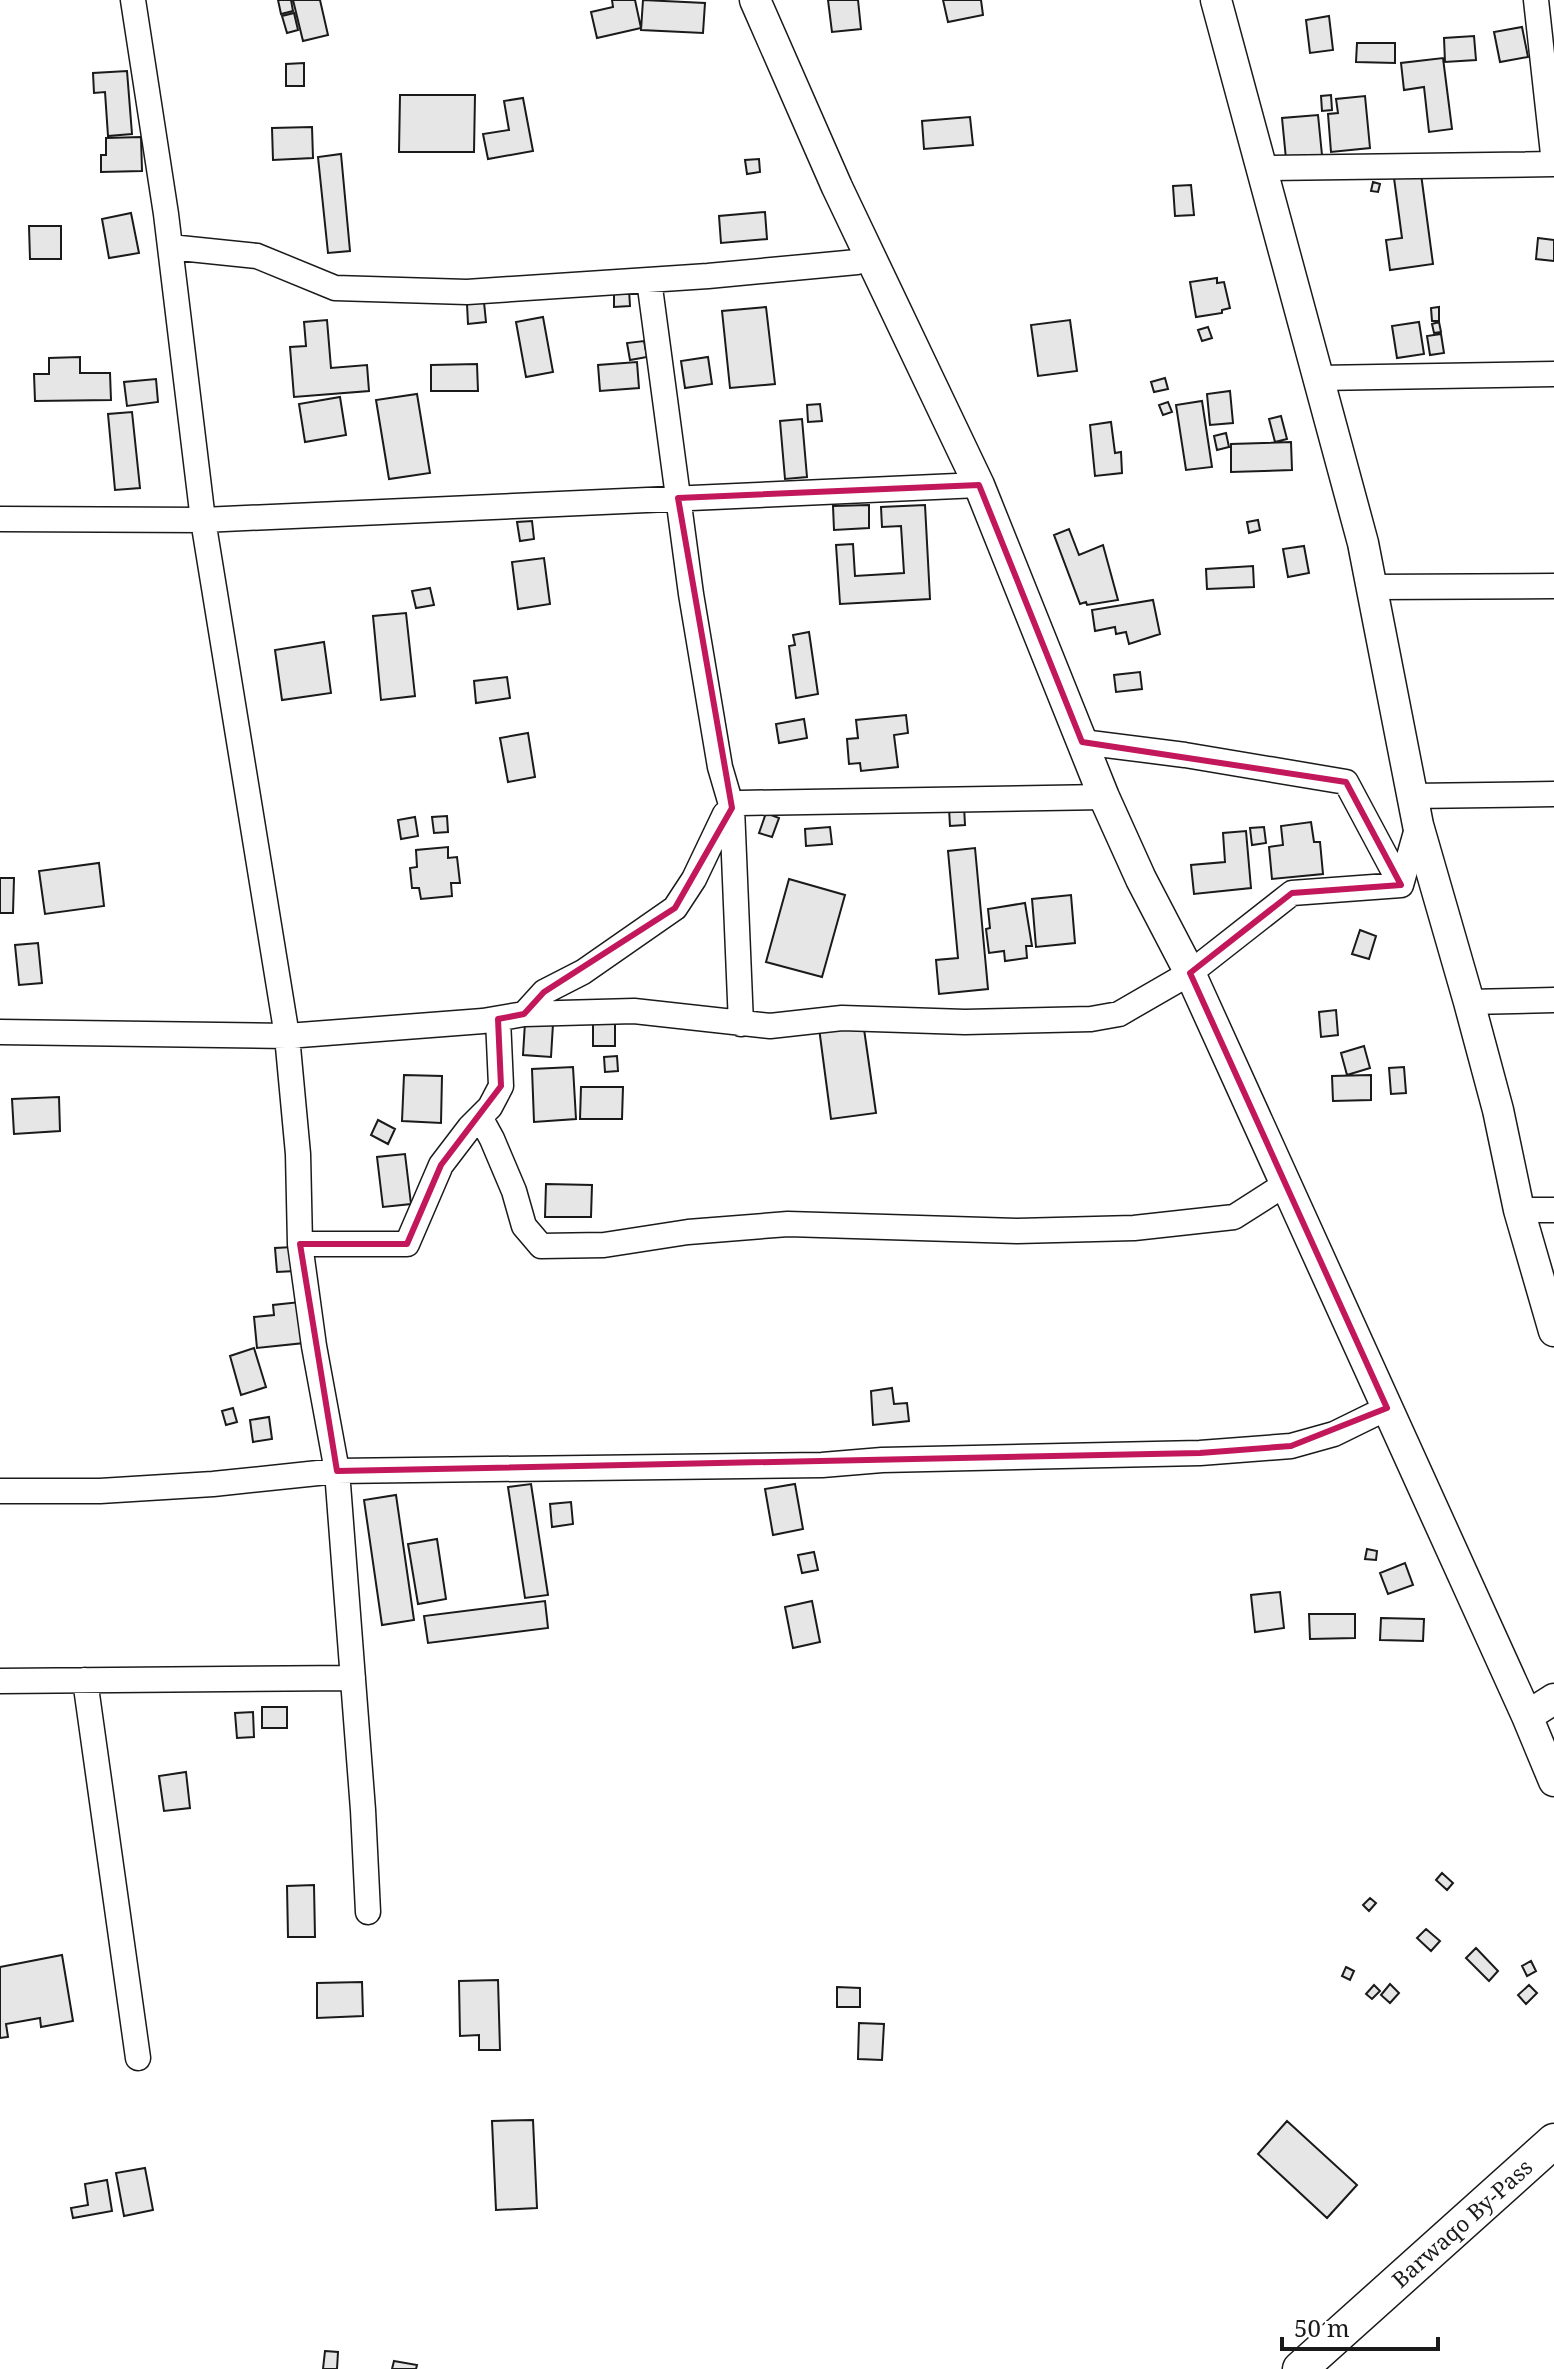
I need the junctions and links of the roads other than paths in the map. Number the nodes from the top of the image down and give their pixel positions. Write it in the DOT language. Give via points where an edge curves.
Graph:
graph roads {
  1 [pos="133,0"];
  2 [pos="755,0"];
  3 [pos="1216,0"];
  4 [pos="1536,0"];
  5 [pos="1554,164"];
  6 [pos="1263,168"];
  7 [pos="170,247"];
  8 [pos="870,255"];
  9 [pos="649,280"];
  10 [pos="1554,374"];
  11 [pos="1319,378"];
  12 [pos="979,485"];
  13 [pos="678,498"];
  14 [pos="0,519"];
  15 [pos="203,520"];
  16 [pos="1554,586"];
  17 [pos="1371,587"];
  18 [pos="1082,742"];
  19 [pos="1554,794"];
  20 [pos="1104,797"];
  21 [pos="732,808"];
  22 [pos="1415,810"];
  23 [pos="1401,885"];
  24 [pos="1190,973"];
  25 [pos="1554,1000"];
  26 [pos="1469,1002"];
  27 [pos="524,1014"];
  28 [pos="498,1019"];
  29 [pos="741,1024"];
  30 [pos="0,1032"];
  31 [pos="287,1036"];
  32 [pos="480,1117"];
  33 [pos="1284,1185"];
  34 [pos="1519,1210"];
  35 [pos="1554,1210"];
  36 [pos="300,1244"];
  37 [pos="1554,1331"];
  38 [pos="1387,1408"];
  39 [pos="337,1471"];
  40 [pos="0,1491"];
  41 [pos="353,1678"];
  42 [pos="85,1680"];
  43 [pos="0,1681"];
  44 [pos="1554,1699"];
  45 [pos="1527,1716"];
  46 [pos="1554,1781"];
  47 [pos="368,1912"];
  48 [pos="138,2058"];
  49 [pos="1554,2141"];
  50 [pos="1300,2369"];
  1 -- 7 [label="street"];
  2 -- 8 [label="main road"];
  3 -- 6 [label="main road"];
  4 -- 5 [label="street"];
  5 -- 6 [label="street"];
  6 -- 11 [label="main road"];
  7 -- 9 [label="street" via="257,256 335,288 467,292"];
  7 -- 15 [label="street"];
  8 -- 9 [label="street" via="857,262"];
  8 -- 12 [label="main road"];
  9 -- 13 [label="street"];
  10 -- 11 [label="street"];
  11 -- 17 [label="main road"];
  12 -- 13 [label="street"];
  12 -- 18 [label="main road"];
  13 -- 15 [label="street"];
  13 -- 21 [label="street" via="720,767"];
  14 -- 15 [label="street"];
  15 -- 31 [label="street"];
  16 -- 17 [label="street"];
  17 -- 22 [label="main road"];
  18 -- 20 [label="main road"];
  18 -- 23 [label="street" via="1346,782"];
  19 -- 22 [label="street"];
  20 -- 21 [label="street" via="758,801"];
  20 -- 24 [label="main road"];
  21 -- 27 [label="street" via="675,908 615,952 544,992"];
  21 -- 29 [label="street"];
  22 -- 23 [label="street"];
  22 -- 26 [label="main road"];
  23 -- 24 [label="street" via="1292,893"];
  24 -- 29 [label="street" via="1119,1014 1091,1019 842,1018"];
  24 -- 33 [label="main road"];
  25 -- 26 [label="street"];
  26 -- 34 [label="main road"];
  27 -- 28 [label="street"];
  27 -- 29 [label="street" via="634,1011"];
  28 -- 31 [label="street"];
  28 -- 32 [label="street" via="501,1086"];
  30 -- 31 [label="street"];
  31 -- 36 [label="street"];
  32 -- 33 [label="street" via="524,1226 541,1246 604,1245 788,1224 1017,1231 1134,1228 1234,1217"];
  32 -- 36 [label="street" via="441,1165 407,1244"];
  33 -- 38 [label="main road"];
  34 -- 35 [label="street"];
  34 -- 37 [label="main road"];
  36 -- 39 [label="street"];
  38 -- 39 [label="street" via="1334,1434 1291,1446 1200,1453 822,1465"];
  38 -- 45 [label="main road"];
  39 -- 40 [label="street" via="100,1491"];
  39 -- 41 [label="street"];
  41 -- 42 [label="street"];
  41 -- 47 [label="street"];
  42 -- 43 [label="street"];
  42 -- 48 [label="street"];
  44 -- 45 [label="main road"];
  45 -- 46 [label="main road"];
  49 -- 50 [label="highway, Barwaqo By-Pass"];
}
